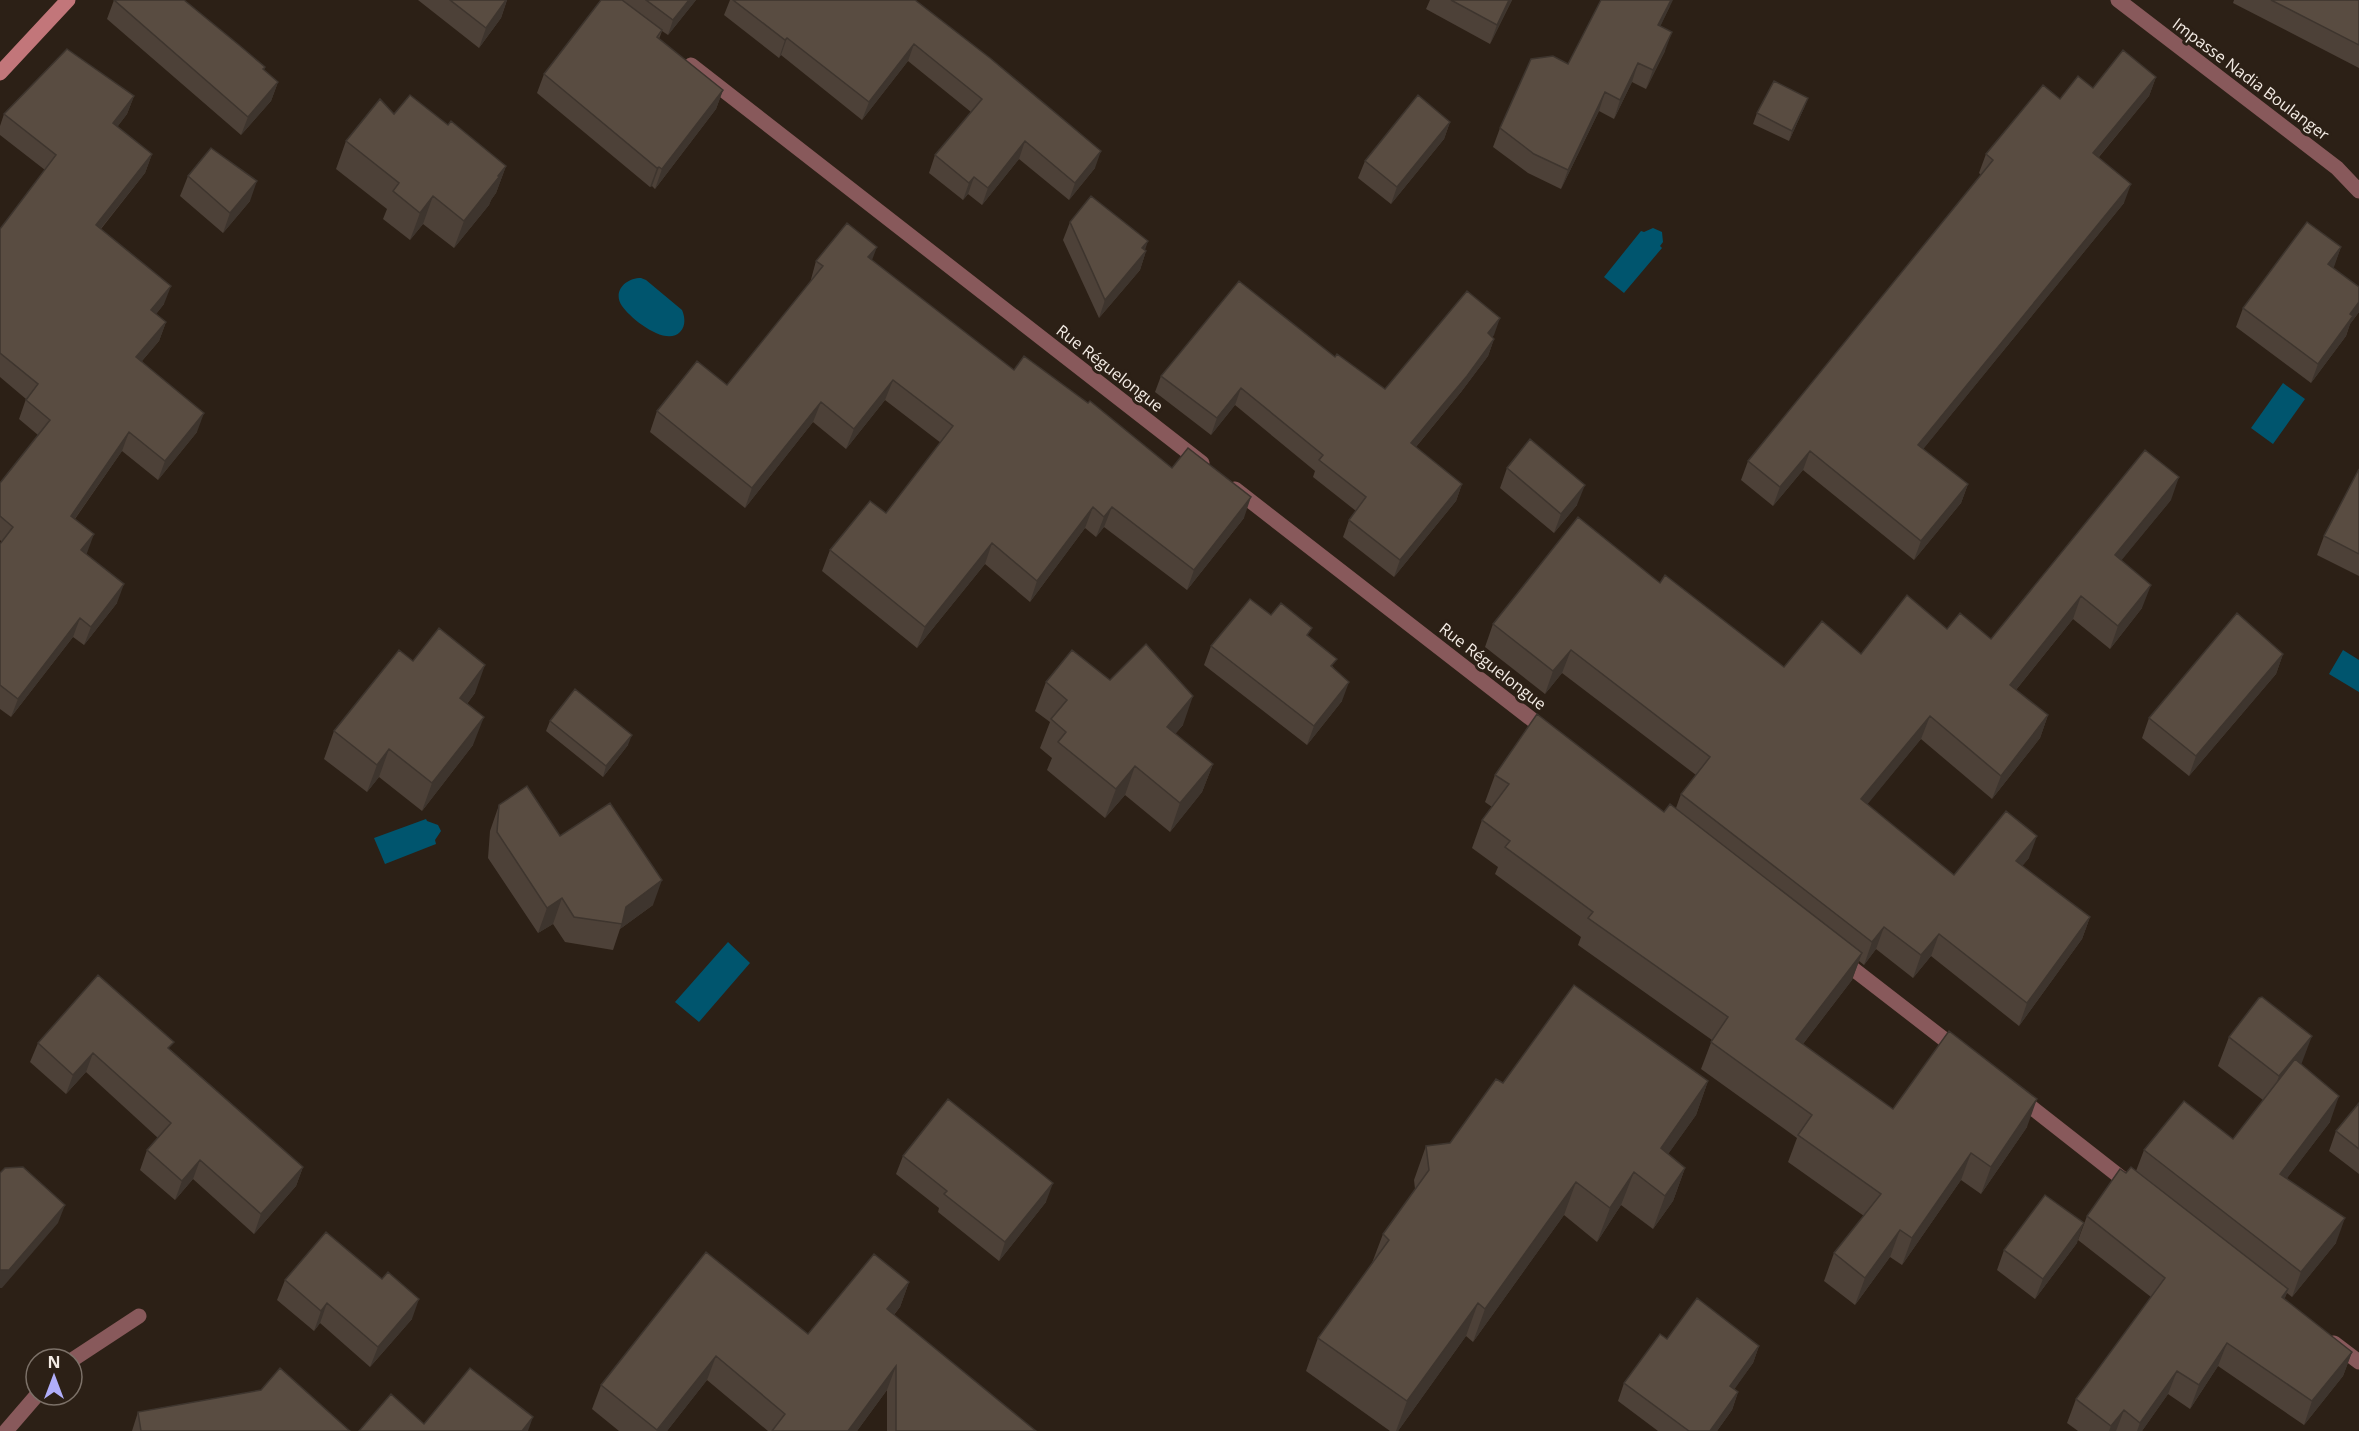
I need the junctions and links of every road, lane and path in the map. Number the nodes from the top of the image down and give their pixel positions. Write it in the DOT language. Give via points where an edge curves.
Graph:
graph roads {
  1 [pos="68,0"];
  2 [pos="2118,0"];
  3 [pos="679,56"];
  4 [pos="0,74"];
  5 [pos="2359,191"];
  6 [pos="1557,738"];
  7 [pos="1830,951"];
  8 [pos="1971,1060"];
  9 [pos="2008,1090"];
  10 [pos="2149,1199"];
  11 [pos="139,1316"];
  12 [pos="2319,1331"];
  13 [pos="84,1352"];
  14 [pos="2359,1362"];
  15 [pos="27,1407"];
  16 [pos="6,1431"];
  1 -- 4 [label="main road"];
  2 -- 5 [label="street, Impasse Nadia Boulanger" via="2337,168"];
  3 -- 6 [label="street, Rue Réguelongue"];
  7 -- 8 [label="street"];
  9 -- 10 [label="street"];
  11 -- 13 [label="street"];
  12 -- 14 [label="street"];
  15 -- 16 [label="street"];
}
